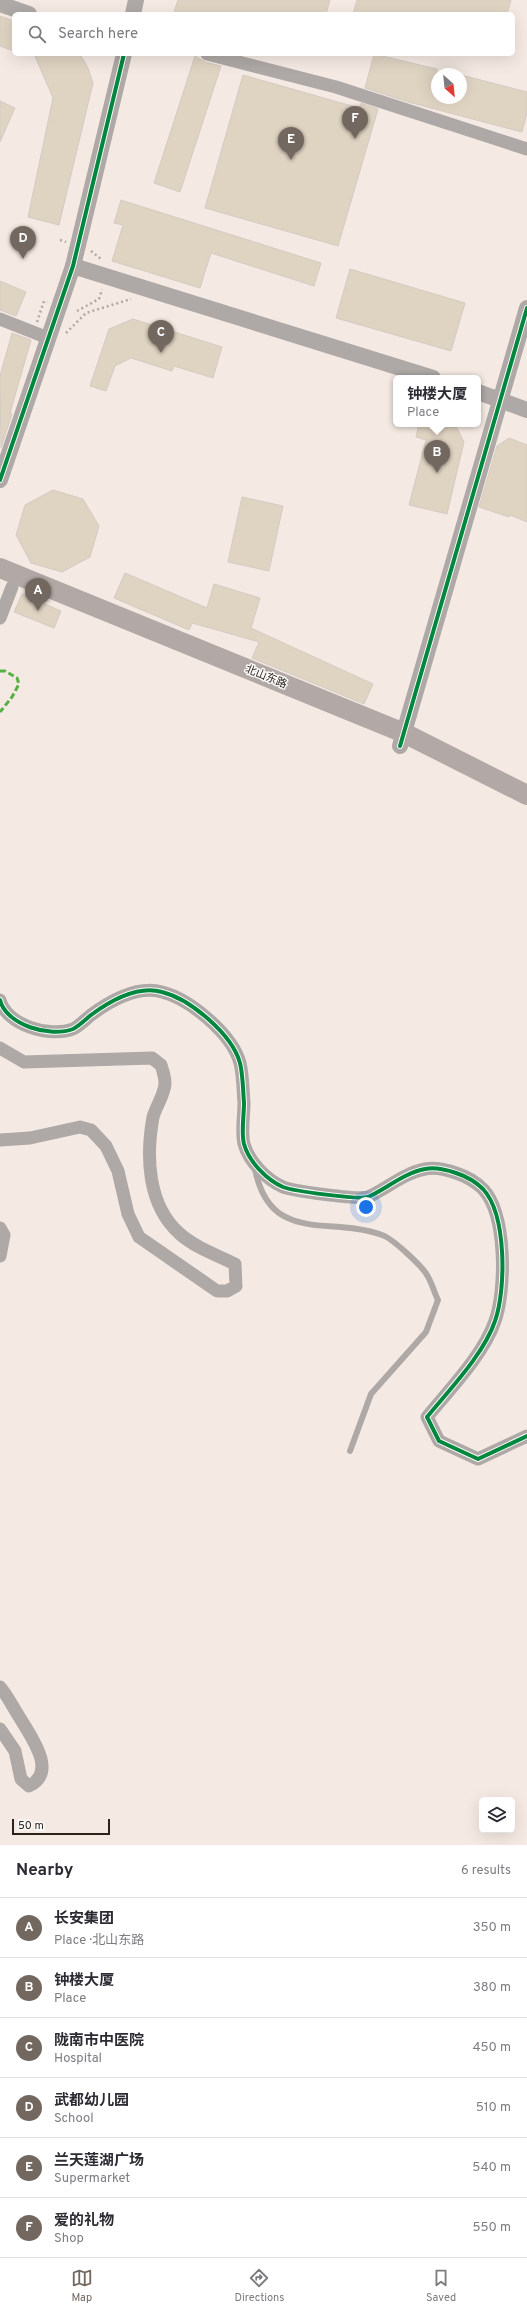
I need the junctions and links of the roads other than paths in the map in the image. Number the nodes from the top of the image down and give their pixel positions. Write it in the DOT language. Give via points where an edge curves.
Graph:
graph roads {
  1 [pos="136,0"];
  2 [pos="0,4"];
  3 [pos="23,12"];
  4 [pos="133,12"];
  5 [pos="124,56"];
  6 [pos="215,56"];
  7 [pos="527,149"];
  8 [pos="73,266"];
  9 [pos="527,308"];
  10 [pos="0,319"];
  11 [pos="48,338"];
  12 [pos="423,375"];
  13 [pos="481,393"];
  14 [pos="500,399"];
  15 [pos="527,410"];
  16 [pos="0,480"];
  17 [pos="0,568"];
  18 [pos="6,585"];
  19 [pos="0,618"];
  20 [pos="402,740"];
  21 [pos="527,795"];
  22 [pos="527,808"];
  23 [pos="0,1000"];
  24 [pos="0,1048"];
  25 [pos="0,1140"];
  26 [pos="254,1163"];
  27 [pos="0,1228"];
  28 [pos="0,1256"];
  29 [pos="527,1436"];
  30 [pos="350,1450"];
  31 [pos="0,1687"];
  32 [pos="0,1729"];
  1 -- 4 [label="street"];
  2 -- 3 [label="street"];
  5 -- 8 [label="street"];
  6 -- 7 [label="street" via="336,87"];
  8 -- 11 [label="street"];
  8 -- 12 [label="street"];
  9 -- 14 [label="street"];
  10 -- 11 [label="street"];
  11 -- 16 [label="street"];
  13 -- 14 [label="street"];
  14 -- 15 [label="street"];
  14 -- 20 [label="street"];
  17 -- 20 [label="main road, 北山东路"];
  18 -- 19 [label="street"];
  18 -- 20 [label="main road, 北山东路"];
  20 -- 21 [label="main road, 北山东路"];
  20 -- 22 [label="main road, 北山东路"];
  23 -- 26 [label="street" via="1,1005 14,1020 32,1028 52,1031 73,1029 106,1004 143,991 162,992 201,1012 219,1028 240,1062 244,1144"];
  24 -- 25 [label="street" via="24,1062 152,1058 162,1065 165,1084 154,1116 149,1157 150,1176 156,1196 167,1218 179,1233 198,1246 236,1264 236,1286 227,1291 217,1291 139,1237 128,1214 118,1171 106,1146 91,1130 80,1127 30,1138"];
  26 -- 29 [label="street" via="268,1178 284,1188 343,1198 365,1198 425,1169 446,1170 466,1177 484,1189 494,1207 502,1251 503,1271 495,1321 474,1359 426,1417 439,1441 478,1459"];
  26 -- 30 [label="lane" via="258,1184 267,1202 283,1217 322,1227 361,1230 383,1235 427,1274 438,1300 426,1332 371,1394"];
  27 -- 28 [label="street" via="4,1235"];
  31 -- 32 [label="street" via="37,1746 42,1762 42,1773 38,1782 29,1786 21,1779 15,1751"];
}
